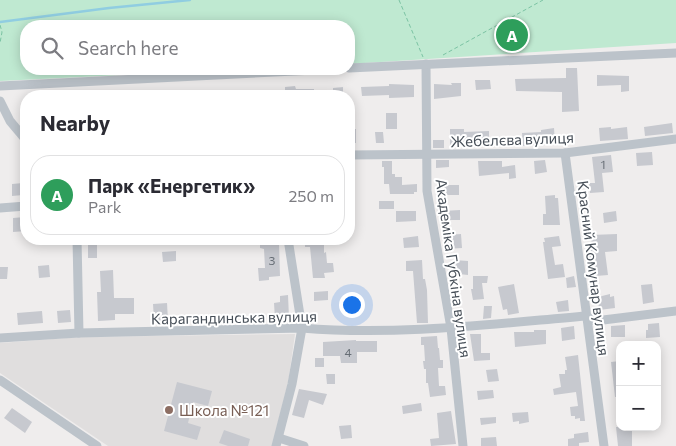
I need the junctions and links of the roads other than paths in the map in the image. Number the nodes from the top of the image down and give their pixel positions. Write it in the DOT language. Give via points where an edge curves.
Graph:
graph roads {
  1 [pos="676,53"];
  2 [pos="426,64"];
  3 [pos="355,68"];
  4 [pos="217,75"];
  5 [pos="0,86"];
  6 [pos="0,101"];
  7 [pos="20,133"];
  8 [pos="676,139"];
  9 [pos="565,153"];
  10 [pos="355,155"];
  11 [pos="426,155"];
  12 [pos="20,206"];
  13 [pos="0,208"];
  14 [pos="77,245"];
  15 [pos="289,245"];
  16 [pos="676,311"];
  17 [pos="586,316"];
  18 [pos="302,328"];
  19 [pos="450,328"];
  20 [pos="79,333"];
  21 [pos="0,338"];
  22 [pos="3,382"];
  23 [pos="0,394"];
  24 [pos="278,442"];
  25 [pos="97,446"];
  26 [pos="304,446"];
  27 [pos="463,446"];
  28 [pos="604,446"];
  1 -- 2 [label="street"];
  2 -- 3 [label="street"];
  2 -- 11 [label="street, Академіка Губкіна вулиця"];
  4 -- 5 [label="street"];
  6 -- 7 [label="street"];
  8 -- 9 [label="street, Жебелєва вулиця"];
  9 -- 11 [label="street, Жебелєва вулиця"];
  9 -- 17 [label="street, Красний Комунар вулиця"];
  10 -- 11 [label="street, Жебелєва вулиця"];
  11 -- 19 [label="street, Академіка Губкіна вулиця" via="427,191"];
  12 -- 13 [label="street"];
  14 -- 20 [label="street"];
  15 -- 18 [label="street"];
  16 -- 17 [label="street, Карагандинська вулиця" via="595,321"];
  17 -- 19 [label="street, Карагандинська вулиця"];
  17 -- 28 [label="street, Красний Комунар вулиця"];
  18 -- 19 [label="street, Карагандинська вулиця" via="335,331"];
  18 -- 20 [label="street, Карагандинська вулиця"];
  18 -- 24 [label="street"];
  19 -- 27 [label="street, Академіка Губкіна вулиця"];
  20 -- 21 [label="street, Карагандинська вулиця"];
  22 -- 23 [label="street"];
  22 -- 25 [label="street"];
  24 -- 26 [label="street"];
}
